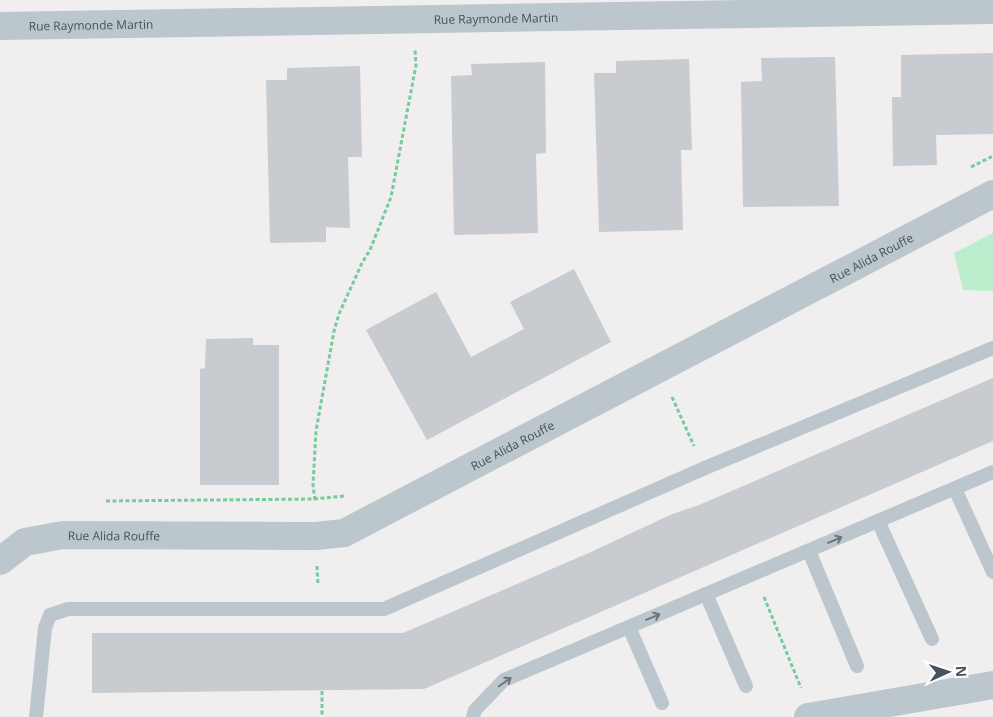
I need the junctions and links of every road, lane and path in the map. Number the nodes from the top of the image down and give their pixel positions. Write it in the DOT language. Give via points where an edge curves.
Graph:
graph roads {
  1 [pos="993,10"];
  2 [pos="415,18"];
  3 [pos="0,26"];
  4 [pos="993,156"];
  5 [pos="967,170"];
  6 [pos="993,194"];
  7 [pos="993,348"];
  8 [pos="676,406"];
  9 [pos="705,468"];
  10 [pos="993,472"];
  11 [pos="313,485"];
  12 [pos="955,489"];
  13 [pos="348,496"];
  14 [pos="104,501"];
  15 [pos="878,521"];
  16 [pos="809,551"];
  17 [pos="0,561"];
  18 [pos="993,572"];
  19 [pos="754,574"];
  20 [pos="706,594"];
  21 [pos="629,627"];
  22 [pos="932,640"];
  23 [pos="857,666"];
  24 [pos="993,685"];
  25 [pos="746,686"];
  26 [pos="322,691"];
  27 [pos="662,703"];
  28 [pos="36,717"];
  29 [pos="322,717"];
  30 [pos="473,717"];
  31 [pos="808,717"];
  1 -- 2 [label="street, Rue Raymonde Martin"];
  2 -- 3 [label="street, Rue Raymonde Martin"];
  2 -- 11 [label="path" via="416,65 391,197 334,331 316,431"];
  4 -- 5 [label="path"];
  6 -- 17 [label="street, Rue Alida Rouffe" via="344,533 316,536 62,535 25,542"];
  7 -- 9 [label="lane"];
  8 -- 9 [label="path"];
  9 -- 28 [label="lane" via="384,609 68,609 50,615 45,628"];
  10 -- 12 [label="lane"];
  12 -- 15 [label="lane"];
  12 -- 18 [label="lane"];
  13 -- 14 [label="path"];
  16 -- 15 [label="lane, one-way"];
  15 -- 22 [label="lane"];
  16 -- 19 [label="lane"];
  16 -- 23 [label="lane"];
  19 -- 20 [label="lane"];
  19 -- 31 [label="path" via="806,700"];
  21 -- 20 [label="lane, one-way"];
  20 -- 25 [label="lane"];
  21 -- 27 [label="lane"];
  30 -- 21 [label="lane, one-way" via="504,680"];
  24 -- 31 [label="street"];
  26 -- 29 [label="path"];
}
